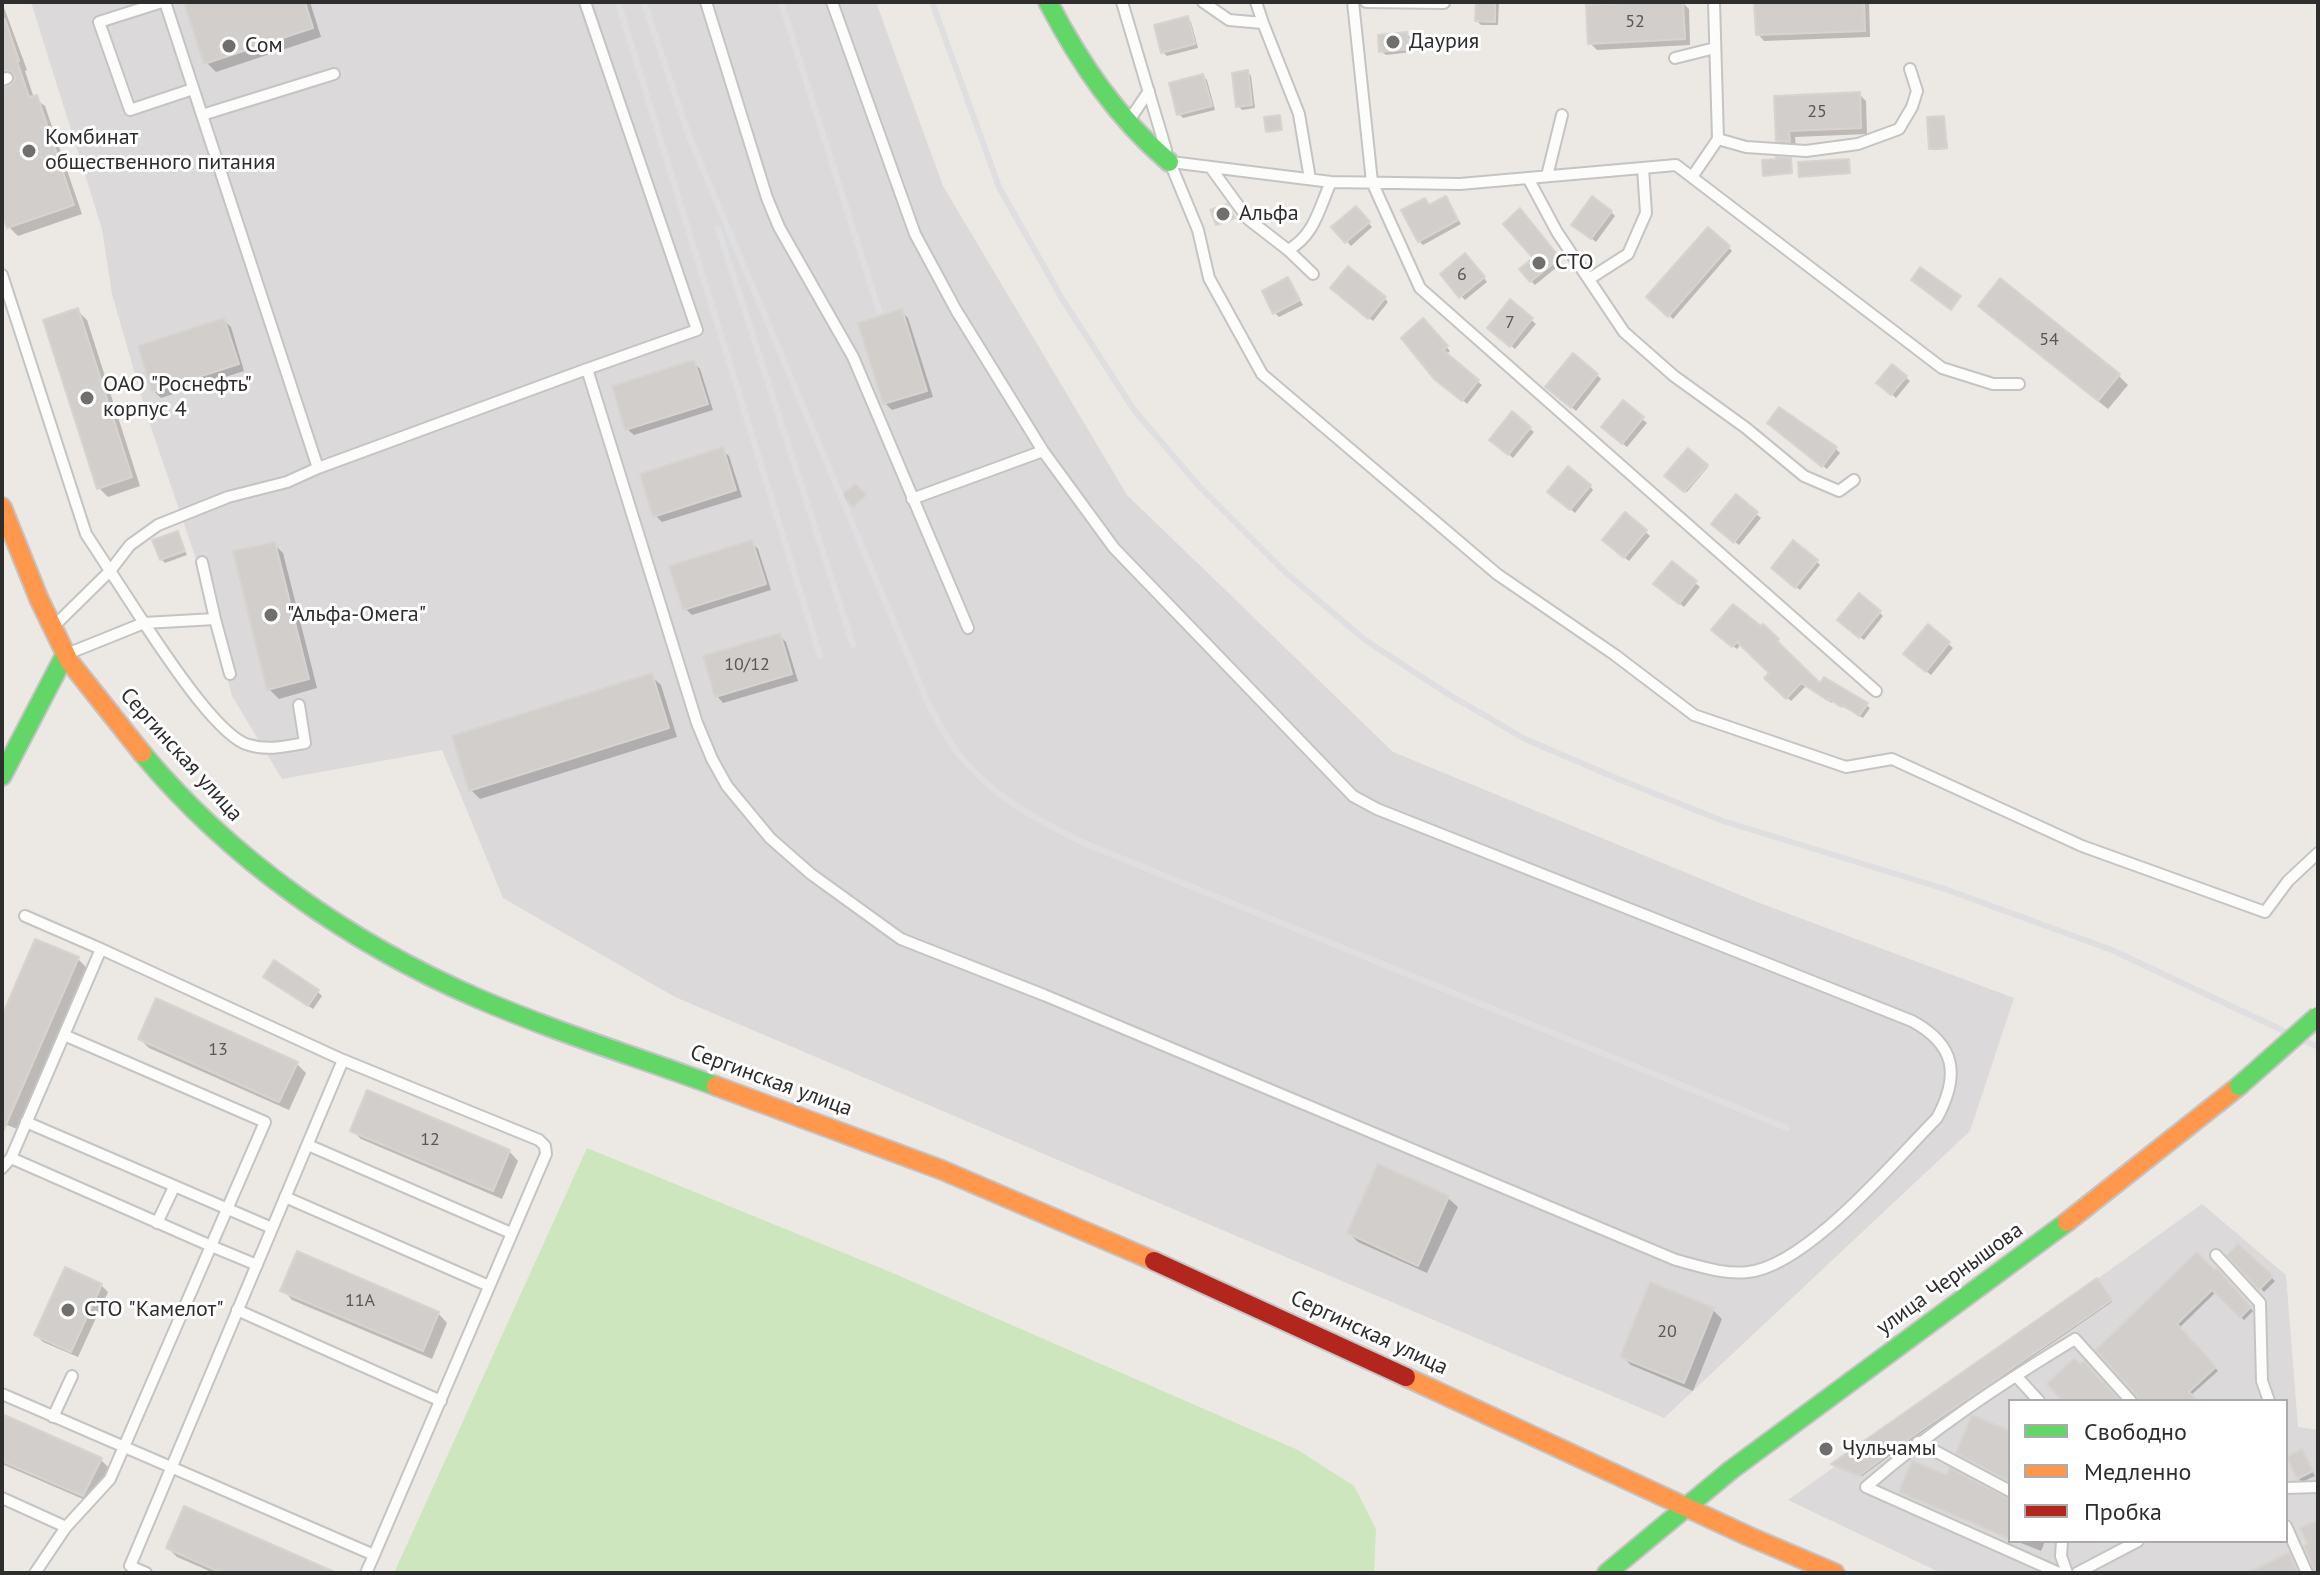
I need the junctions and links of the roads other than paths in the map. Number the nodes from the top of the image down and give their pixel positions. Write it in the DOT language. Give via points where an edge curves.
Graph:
graph roads {
  1 [pos="163,2"];
  2 [pos="585,2"];
  3 [pos="706,2"];
  4 [pos="832,2"];
  5 [pos="1048,2"];
  6 [pos="1122,2"];
  7 [pos="1203,2"];
  8 [pos="1256,2"];
  9 [pos="1353,2"];
  10 [pos="1366,2"];
  11 [pos="1714,2"];
  12 [pos="1444,3"];
  13 [pos="1263,23"];
  14 [pos="1715,48"];
  15 [pos="1675,58"];
  16 [pos="1910,69"];
  17 [pos="334,74"];
  18 [pos="193,89"];
  19 [pos="1149,91"];
  20 [pos="202,115"];
  21 [pos="1562,115"];
  22 [pos="1126,123"];
  23 [pos="1718,139"];
  24 [pos="1169,162"];
  25 [pos="1211,168"];
  26 [pos="1643,168"];
  27 [pos="1547,176"];
  28 [pos="1692,177"];
  29 [pos="1528,178"];
  30 [pos="1310,179"];
  31 [pos="1331,182"];
  32 [pos="1372,182"];
  33 [pos="1288,250"];
  34 [pos="1313,274"];
  35 [pos="2,275"];
  36 [pos="1589,279"];
  37 [pos="587,369"];
  38 [pos="2019,384"];
  39 [pos="1043,451"];
  40 [pos="318,468"];
  41 [pos="1854,480"];
  42 [pos="912,499"];
  43 [pos="2,507"];
  44 [pos="202,562"];
  45 [pos="110,571"];
  46 [pos="215,619"];
  47 [pos="144,623"];
  48 [pos="53,627"];
  49 [pos="968,628"];
  50 [pos="65,655"];
  51 [pos="230,674"];
  52 [pos="1876,691"];
  53 [pos="299,705"];
  54 [pos="2,776"];
  55 [pos="2318,853"];
  56 [pos="25,916"];
  57 [pos="101,949"];
  58 [pos="2318,1016"];
  59 [pos="64,1035"];
  60 [pos="343,1060"];
  61 [pos="26,1122"];
  62 [pos="308,1145"];
  63 [pos="11,1158"];
  64 [pos="2,1168"];
  65 [pos="174,1187"];
  66 [pos="285,1197"];
  67 [pos="227,1209"];
  68 [pos="157,1223"];
  69 [pos="272,1228"];
  70 [pos="511,1233"];
  71 [pos="211,1246"];
  72 [pos="2216,1255"];
  73 [pos="257,1265"];
  74 [pos="489,1286"];
  75 [pos="237,1310"];
  76 [pos="72,1376"];
  77 [pos="2017,1377"];
  78 [pos="2,1394"];
  79 [pos="2037,1399"];
  80 [pos="2129,1399"];
  81 [pos="2268,1399"];
  82 [pos="441,1401"];
  83 [pos="53,1417"];
  84 [pos="1918,1442"];
  85 [pos="124,1448"];
  86 [pos="171,1469"];
  87 [pos="2318,1487"];
  88 [pos="2288,1488"];
  89 [pos="2008,1490"];
  90 [pos="2,1498"];
  91 [pos="1687,1506"];
  92 [pos="66,1527"];
  93 [pos="2288,1530"];
  94 [pos="2062,1543"];
  95 [pos="2134,1543"];
  96 [pos="374,1555"];
  97 [pos="35,1573"];
  98 [pos="146,1573"];
  99 [pos="366,1573"];
  100 [pos="1607,1573"];
  101 [pos="1835,1573"];
  102 [pos="2059,1573"];
  103 [pos="2067,1573"];
  104 [pos="2077,1573"];
  105 [pos="2307,1573"];
  1 -- 18 [label="lane"];
  1 -- 18 [label="lane" via="99,22 130,110"];
  2 -- 37 [label="lane" via="697,330"];
  3 -- 42 [label="lane" via="779,227 853,357"];
  4 -- 39 [label="lane" via="915,234"];
  5 -- 22 [label="main road" via="1075,55"];
  6 -- 19 [label="lane"];
  7 -- 13 [label="lane" via="1229,20"];
  8 -- 13 [label="lane"];
  9 -- 32 [label="lane"];
  10 -- 12 [label="lane"];
  11 -- 14 [label="lane"];
  13 -- 30 [label="lane" via="1299,114"];
  14 -- 15 [label="lane"];
  14 -- 23 [label="lane"];
  16 -- 23 [label="lane" via="1917,91 1899,129 1858,144 1806,151 1746,147"];
  17 -- 20 [label="lane"];
  18 -- 20 [label="lane"];
  19 -- 22 [label="lane"];
  19 -- 24 [label="lane"];
  20 -- 40 [label="lane"];
  21 -- 27 [label="lane"];
  22 -- 24 [label="main road"];
  23 -- 28 [label="lane"];
  24 -- 25 [label="lane"];
  24 -- 55 [label="lane" via="1198,230 1209,278 1262,374 1497,574 1694,715 1846,767 1892,759 2082,846 2265,912"];
  25 -- 30 [label="lane"];
  25 -- 33 [label="lane" via="1248,219"];
  26 -- 27 [label="lane"];
  26 -- 28 [label="lane" via="1676,165"];
  26 -- 36 [label="lane" via="1646,213 1628,254"];
  27 -- 29 [label="lane"];
  28 -- 38 [label="lane" via="1942,368 1993,384"];
  29 -- 32 [label="lane" via="1460,184"];
  29 -- 36 [label="lane"];
  30 -- 31 [label="lane"];
  31 -- 32 [label="lane"];
  31 -- 33 [label="lane" via="1317,220 1303,242"];
  32 -- 52 [label="lane" via="1420,288"];
  33 -- 34 [label="lane"];
  35 -- 45 [label="lane" via="86,534"];
  36 -- 41 [label="lane" via="1624,332 1804,476 1839,491"];
  37 -- 39 [label="lane" via="712,759 770,838 901,939 1676,1260 1715,1270 1748,1273 1776,1265 1802,1248 1937,1118 1952,1080 1942,1042 1929,1030 1353,796 1114,548"];
  37 -- 40 [label="lane"];
  39 -- 42 [label="lane"];
  40 -- 45 [label="lane" via="158,525 130,545"];
  42 -- 49 [label="lane"];
  43 -- 48 [label="main road, Сергинская улица"];
  44 -- 46 [label="lane"];
  45 -- 47 [label="lane"];
  45 -- 48 [label="lane"];
  46 -- 47 [label="lane"];
  46 -- 51 [label="lane"];
  47 -- 50 [label="lane"];
  47 -- 53 [label="lane" via="183,679 246,745 305,743"];
  48 -- 50 [label="main road, Сергинская улица"];
  50 -- 54 [label="main road"];
  50 -- 91 [label="main road, Сергинская улица" via="129,739 211,827 269,876 379,951 479,999 942,1170 1100,1236"];
  56 -- 57 [label="lane"];
  57 -- 59 [label="lane"];
  57 -- 60 [label="lane"];
  58 -- 91 [label="main road, улица Чернышова, bridge" via="2160,1152"];
  59 -- 61 [label="lane"];
  59 -- 67 [label="lane" via="265,1122"];
  60 -- 62 [label="lane"];
  60 -- 70 [label="lane" via="545,1146"];
  61 -- 63 [label="lane"];
  61 -- 65 [label="lane"];
  62 -- 66 [label="lane"];
  62 -- 70 [label="lane"];
  63 -- 64 [label="lane"];
  63 -- 68 [label="lane"];
  65 -- 67 [label="lane"];
  65 -- 68 [label="lane"];
  66 -- 69 [label="lane"];
  66 -- 74 [label="lane"];
  67 -- 69 [label="lane"];
  67 -- 71 [label="lane"];
  68 -- 71 [label="lane"];
  69 -- 73 [label="lane"];
  70 -- 74 [label="lane"];
  71 -- 73 [label="lane"];
  71 -- 85 [label="lane"];
  72 -- 81 [label="lane" via="2260,1303 2262,1381"];
  73 -- 75 [label="lane"];
  74 -- 82 [label="lane"];
  75 -- 82 [label="lane"];
  75 -- 86 [label="lane"];
  76 -- 83 [label="lane"];
  77 -- 79 [label="lane"];
  77 -- 80 [label="lane" via="2075,1339"];
  77 -- 84 [label="lane"];
  78 -- 83 [label="lane"];
  82 -- 96 [label="lane"];
  83 -- 85 [label="lane"];
  84 -- 89 [label="lane"];
  84 -- 102 [label="lane" via="1866,1487"];
  85 -- 86 [label="lane"];
  85 -- 92 [label="lane" via="110,1479"];
  86 -- 96 [label="lane"];
  86 -- 98 [label="lane" via="130,1566"];
  87 -- 88 [label="lane"];
  90 -- 92 [label="lane"];
  91 -- 100 [label="main road, улица Чернышова"];
  91 -- 101 [label="main road, Сергинская улица"];
  92 -- 97 [label="lane"];
  93 -- 105 [label="lane"];
  94 -- 103 [label="lane"];
  95 -- 104 [label="lane"];
  96 -- 99 [label="lane"];
}
